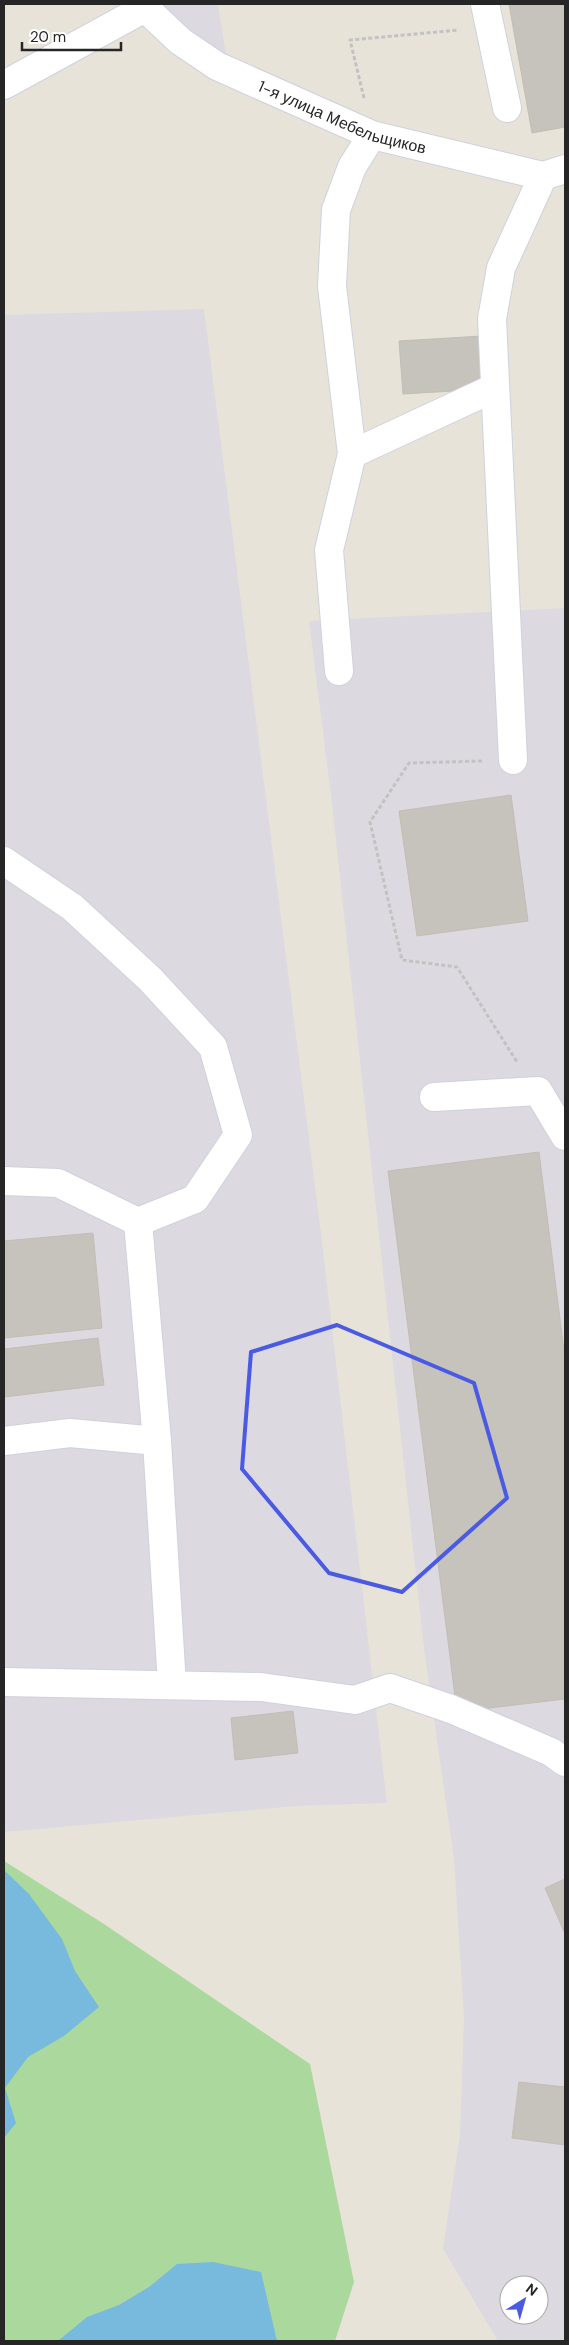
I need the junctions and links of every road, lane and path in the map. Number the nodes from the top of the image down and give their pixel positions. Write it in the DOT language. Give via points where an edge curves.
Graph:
graph roads {
  1 [pos="143,6"];
  2 [pos="487,16"];
  3 [pos="4,85"];
  4 [pos="507,108"];
  5 [pos="372,135"];
  6 [pos="554,172"];
  7 [pos="494,388"];
  8 [pos="352,454"];
  9 [pos="339,672"];
  10 [pos="513,760"];
  11 [pos="4,861"];
  12 [pos="538,1091"];
  13 [pos="434,1097"];
  14 [pos="565,1136"];
  15 [pos="4,1181"];
  16 [pos="138,1222"];
  17 [pos="157,1441"];
  18 [pos="4,1442"];
  19 [pos="4,1682"];
  20 [pos="172,1685"];
  21 [pos="565,1762"];
  1 -- 3 [label="street"];
  1 -- 5 [label="street, 1-я улица Мебельщиков" via="180,41 217,66"];
  2 -- 4 [label="street"];
  2 -- 5 [label="path" via="350,40"];
  5 -- 6 [label="street, 1-я улица Мебельщиков"];
  5 -- 8 [label="street" via="352,167 336,210 332,286"];
  6 -- 7 [label="street" via="501,268 492,319"];
  7 -- 8 [label="street"];
  7 -- 10 [label="street"];
  8 -- 9 [label="street" via="329,550"];
  10 -- 12 [label="path" via="409,763 370,822 402,960 457,967"];
  11 -- 16 [label="street" via="72,907 150,979 213,1047 238,1135 195,1199"];
  12 -- 13 [label="street"];
  12 -- 14 [label="street"];
  15 -- 16 [label="street" via="58,1183"];
  16 -- 17 [label="street"];
  17 -- 18 [label="street" via="70,1433"];
  17 -- 20 [label="street"];
  19 -- 20 [label="street"];
  20 -- 21 [label="street" via="261,1687 355,1700 390,1688 451,1709 551,1752"];
}
